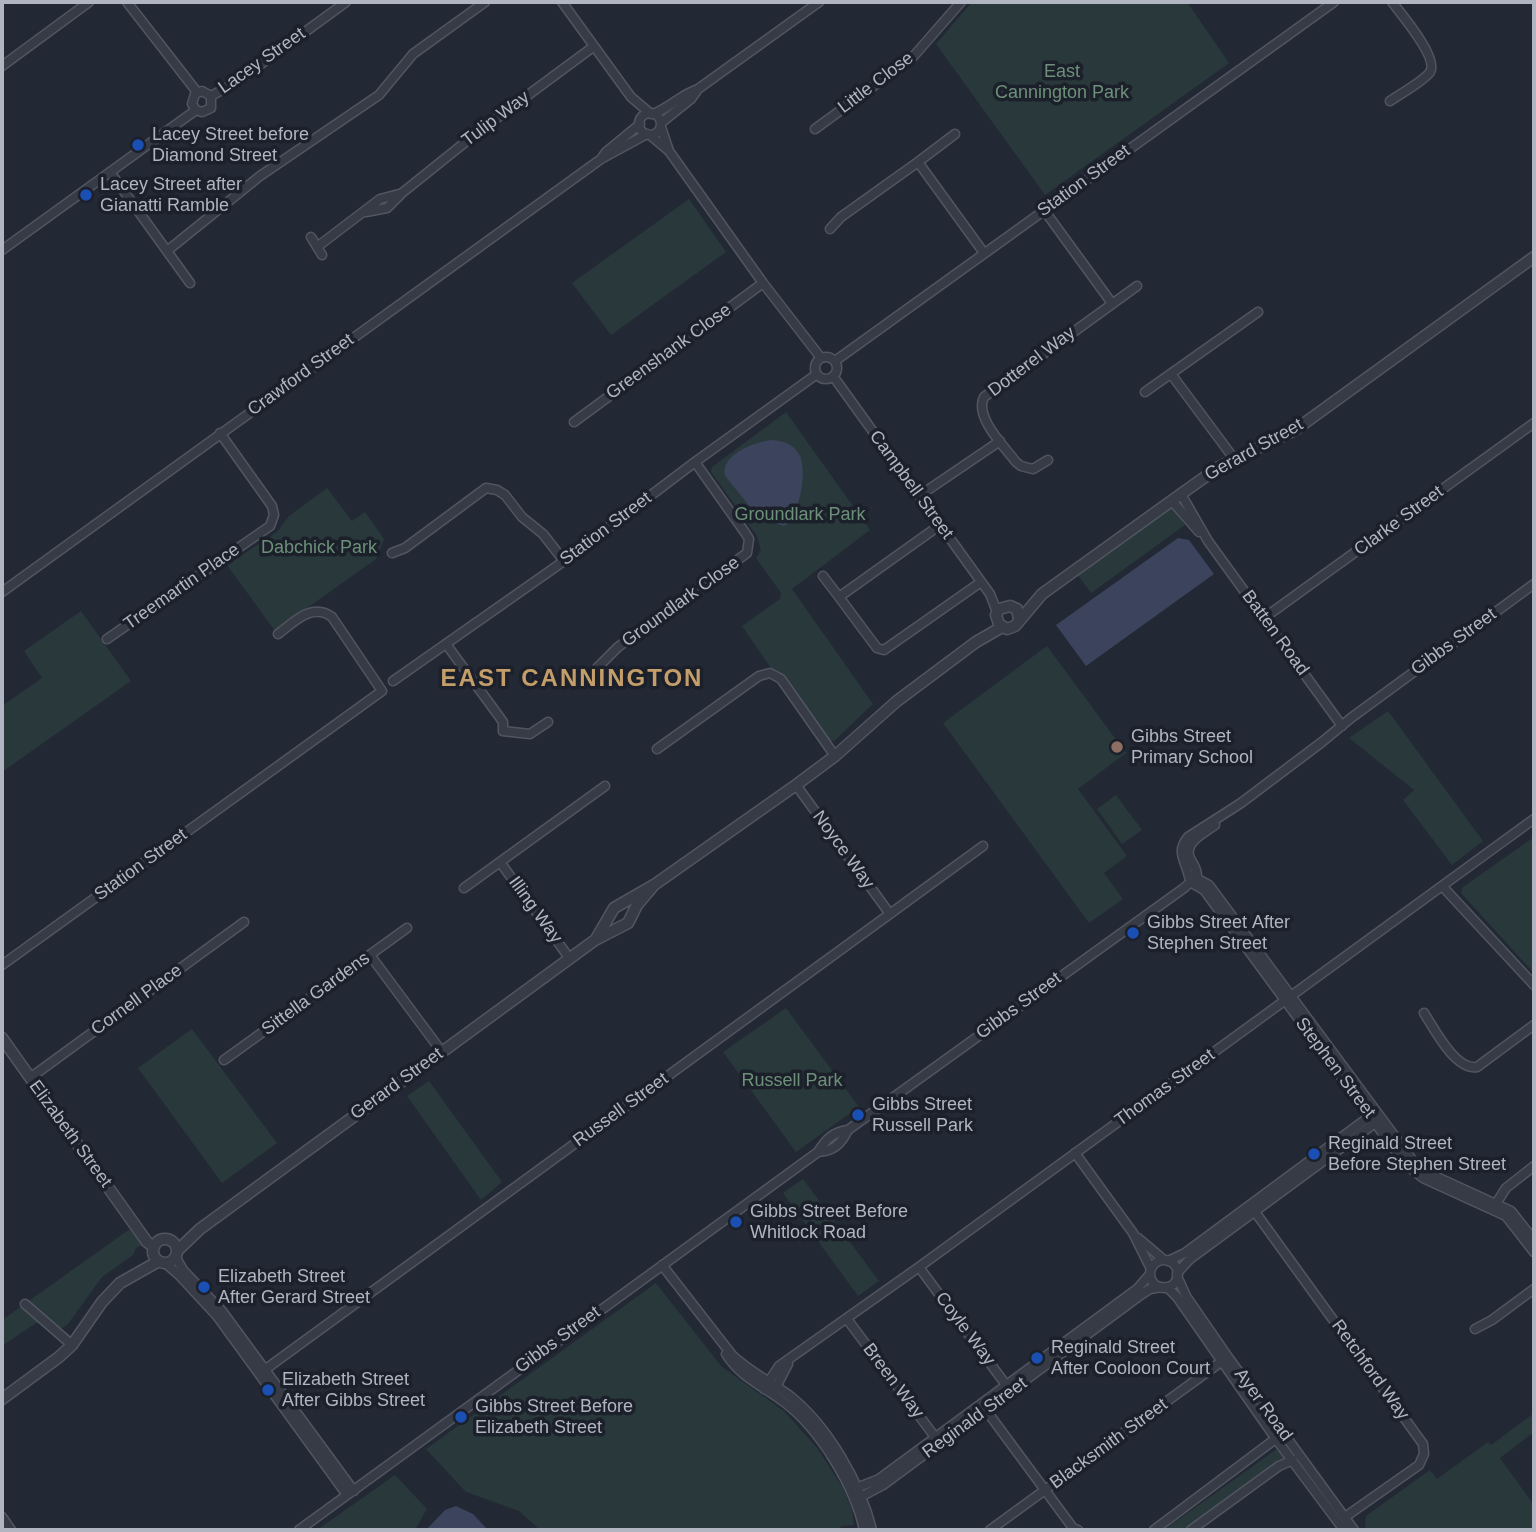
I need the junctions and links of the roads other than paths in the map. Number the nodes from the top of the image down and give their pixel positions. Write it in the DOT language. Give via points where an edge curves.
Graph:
graph roads {
  1 [pos="89,2"];
  2 [pos="127,2"];
  3 [pos="346,2"];
  4 [pos="485,2"];
  5 [pos="562,2"];
  6 [pos="819,2"];
  7 [pos="961,2"];
  8 [pos="1334,2"];
  9 [pos="1392,2"];
  10 [pos="593,47"];
  11 [pos="2,66"];
  12 [pos="698,89"];
  13 [pos="197,92"];
  14 [pos="211,96"];
  15 [pos="631,97"];
  16 [pos="1390,102"];
  17 [pos="196,110"];
  18 [pos="652,114"];
  19 [pos="640,123"];
  20 [pos="661,125"];
  21 [pos="815,129"];
  22 [pos="648,135"];
  23 [pos="955,135"];
  24 [pos="669,150"];
  25 [pos="601,159"];
  26 [pos="918,162"];
  27 [pos="110,172"];
  28 [pos="1044,210"];
  29 [pos="830,229"];
  30 [pos="311,237"];
  31 [pos="317,247"];
  32 [pos="2,250"];
  33 [pos="167,251"];
  34 [pos="984,253"];
  35 [pos="322,255"];
  36 [pos="1534,257"];
  37 [pos="190,283"];
  38 [pos="763,283"];
  39 [pos="1136,286"];
  40 [pos="1111,302"];
  41 [pos="1258,312"];
  42 [pos="821,358"];
  43 [pos="835,361"];
  44 [pos="817,374"];
  45 [pos="1171,374"];
  46 [pos="833,376"];
  47 [pos="1145,392"];
  48 [pos="574,422"];
  49 [pos="1534,423"];
  50 [pos="220,433"];
  51 [pos="1000,440"];
  52 [pos="1048,460"];
  53 [pos="1235,460"];
  54 [pos="695,462"];
  55 [pos="1181,494"];
  56 [pos="919,496"];
  57 [pos="1172,501"];
  58 [pos="940,525"];
  59 [pos="1208,541"];
  60 [pos="391,553"];
  61 [pos="564,561"];
  62 [pos="823,576"];
  63 [pos="981,582"];
  64 [pos="1534,584"];
  65 [pos="2,592"];
  66 [pos="1042,594"];
  67 [pos="839,597"];
  68 [pos="1003,614"];
  69 [pos="1264,618"];
  70 [pos="1019,619"];
  71 [pos="278,634"];
  72 [pos="107,639"];
  73 [pos="446,644"];
  74 [pos="597,668"];
  75 [pos="393,681"];
  76 [pos="548,722"];
  77 [pos="1342,726"];
  78 [pos="657,749"];
  79 [pos="835,756"];
  80 [pos="796,785"];
  81 [pos="606,786"];
  82 [pos="1534,819"];
  83 [pos="983,846"];
  84 [pos="500,862"];
  85 [pos="1192,878"];
  86 [pos="654,885"];
  87 [pos="1443,887"];
  88 [pos="464,888"];
  89 [pos="890,914"];
  90 [pos="244,922"];
  91 [pos="407,928"];
  92 [pos="595,940"];
  93 [pos="370,955"];
  94 [pos="570,959"];
  95 [pos="2,965"];
  96 [pos="1534,985"];
  97 [pos="1288,998"];
  98 [pos="1423,1013"];
  99 [pos="1534,1025"];
  100 [pos="2,1038"];
  101 [pos="442,1052"];
  102 [pos="224,1060"];
  103 [pos="30,1078"];
  104 [pos="1376,1118"];
  105 [pos="1075,1153"];
  106 [pos="1534,1166"];
  107 [pos="1494,1206"];
  108 [pos="1252,1208"];
  109 [pos="200,1229"];
  110 [pos="1133,1234"];
  111 [pos="170,1240"];
  112 [pos="1534,1240"];
  113 [pos="155,1246"];
  114 [pos="1534,1252"];
  115 [pos="176,1254"];
  116 [pos="1166,1260"];
  117 [pos="162,1261"];
  118 [pos="662,1265"];
  119 [pos="919,1267"];
  120 [pos="1150,1271"];
  121 [pos="1177,1274"];
  122 [pos="132,1275"];
  123 [pos="1164,1287"];
  124 [pos="1534,1289"];
  125 [pos="25,1304"];
  126 [pos="847,1319"];
  127 [pos="1475,1329"];
  128 [pos="72,1345"];
  129 [pos="795,1356"];
  130 [pos="1225,1359"];
  131 [pos="262,1372"];
  132 [pos="766,1385"];
  133 [pos="1009,1388"];
  134 [pos="775,1391"];
  135 [pos="2,1399"];
  136 [pos="983,1406"];
  137 [pos="1279,1436"];
  138 [pos="938,1440"];
  139 [pos="1295,1458"];
  140 [pos="855,1489"];
  141 [pos="1046,1490"];
  142 [pos="350,1493"];
  143 [pos="859,1499"];
  144 [pos="2,1517"];
  145 [pos="1345,1517"];
  146 [pos="1074,1529"];
  147 [pos="11,1530"];
  148 [pos="299,1530"];
  149 [pos="864,1530"];
  150 [pos="872,1530"];
  151 [pos="990,1530"];
  152 [pos="1154,1530"];
  153 [pos="1191,1530"];
  154 [pos="1344,1530"];
  155 [pos="1354,1530"];
  1 -- 11 [label="street"];
  2 -- 13 [label="street"];
  3 -- 14 [label="street, Lacey Street"];
  4 -- 33 [label="street" via="413,54 379,96 261,176"];
  5 -- 10 [label="street"];
  6 -- 12 [label="street"];
  7 -- 21 [label="street, Little Close" via="912,58"];
  8 -- 28 [label="street, Station Street"];
  9 -- 16 [label="street" via="1428,52 1432,65 1430,72"];
  10 -- 15 [label="street"];
  10 -- 31 [label="street, Tulip Way" via="478,132 387,208 366,212"];
  12 -- 18 [label="street"];
  12 -- 20 [label="street"];
  13 -- 14 [label="street"];
  13 -- 17 [label="street" via="192,98"];
  14 -- 17 [label="street" via="211,108"];
  15 -- 18 [label="street"];
  15 -- 19 [label="street"];
  17 -- 27 [label="street"];
  18 -- 19 [label="street"];
  18 -- 20 [label="street"];
  19 -- 22 [label="street"];
  19 -- 25 [label="street, Crawford Street"];
  20 -- 22 [label="street" via="657,133"];
  20 -- 24 [label="street"];
  22 -- 24 [label="street"];
  22 -- 25 [label="street, Crawford Street"];
  23 -- 26 [label="street"];
  24 -- 38 [label="street"];
  25 -- 50 [label="street, Crawford Street"];
  26 -- 29 [label="street"];
  26 -- 34 [label="street"];
  27 -- 32 [label="street"];
  27 -- 33 [label="street"];
  28 -- 34 [label="street, Station Street"];
  28 -- 40 [label="street"];
  30 -- 31 [label="street"];
  31 -- 35 [label="street"];
  33 -- 37 [label="street"];
  34 -- 43 [label="street, Station Street"];
  36 -- 53 [label="street, Gerard Street" via="1295,430"];
  38 -- 42 [label="street"];
  38 -- 48 [label="street, Greenshank Close"];
  39 -- 40 [label="street, Dotterel Way"];
  40 -- 51 [label="street, Dotterel Way" via="984,397 983,416"];
  41 -- 45 [label="street"];
  42 -- 43 [label="street"];
  42 -- 44 [label="street"];
  43 -- 46 [label="street"];
  44 -- 46 [label="street"];
  44 -- 54 [label="street, Station Street"];
  45 -- 47 [label="street"];
  45 -- 53 [label="street"];
  46 -- 56 [label="street, Campbell Street"];
  49 -- 69 [label="street, Clarke Street"];
  50 -- 65 [label="street, Crawford Street"];
  50 -- 72 [label="street, Treemartin Place" via="272,506 270,527"];
  51 -- 52 [label="street, Dotterel Way" via="1021,466 1033,469"];
  51 -- 56 [label="street"];
  53 -- 55 [label="street, Gerard Street"];
  54 -- 61 [label="street, Station Street"];
  54 -- 74 [label="street, Groundlark Close" via="746,534 747,553"];
  55 -- 57 [label="street, Gerard Street"];
  55 -- 59 [label="street, Batten Road"];
  56 -- 58 [label="street, Campbell Street"];
  57 -- 59 [label="street, Batten Road"];
  57 -- 66 [label="street, Gerard Street"];
  58 -- 63 [label="street, Campbell Street"];
  58 -- 67 [label="street"];
  59 -- 69 [label="street, Batten Road"];
  60 -- 61 [label="street" via="405,548 486,488 506,495"];
  61 -- 73 [label="street, Station Street"];
  62 -- 67 [label="street"];
  63 -- 67 [label="street" via="884,650 877,648"];
  63 -- 68 [label="street, Campbell Street"];
  64 -- 77 [label="street, Gibbs Street"];
  66 -- 68 [label="street, Gerard Street"];
  66 -- 70 [label="street, Gerard Street"];
  68 -- 70 [label="street" via="1019,613"];
  68 -- 70 [label="street" via="1012,628"];
  68 -- 79 [label="street, Gerard Street" via="976,642 897,701"];
  69 -- 77 [label="street, Batten Road"];
  71 -- 95 [label="street, Station Street" via="314,610 325,611 382,691"];
  73 -- 75 [label="street, Station Street"];
  73 -- 76 [label="street" via="503,722 503,731 530,734"];
  77 -- 85 [label="street, Gibbs Street" via="1184,841 1181,853"];
  78 -- 79 [label="street" via="770,673 781,679"];
  79 -- 80 [label="street, Gerard Street"];
  80 -- 86 [label="street, Gerard Street"];
  80 -- 89 [label="street, Noyce Way"];
  81 -- 84 [label="street"];
  82 -- 87 [label="street, Thomas Street"];
  83 -- 89 [label="street, Russell Street"];
  84 -- 88 [label="street"];
  84 -- 94 [label="street, Illing Way"];
  85 -- 97 [label="street, Stephen Street" via="1209,885"];
  85 -- 118 [label="street, Gibbs Street" via="848,1130 834,1133 818,1152"];
  86 -- 92 [label="street, Gerard Street" via="614,908"];
  86 -- 92 [label="street, Gerard Street" via="628,923"];
  87 -- 96 [label="street"];
  87 -- 97 [label="street, Thomas Street"];
  89 -- 131 [label="street, Russell Street"];
  90 -- 103 [label="street, Cornell Place"];
  91 -- 93 [label="street, Sittella Gardens"];
  92 -- 94 [label="street, Gerard Street"];
  93 -- 101 [label="street"];
  93 -- 102 [label="street, Sittella Gardens"];
  94 -- 101 [label="street, Gerard Street"];
  97 -- 104 [label="street, Stephen Street"];
  97 -- 105 [label="street, Thomas Street"];
  98 -- 99 [label="street" via="1468,1068 1477,1067"];
  100 -- 103 [label="street, Elizabeth Street"];
  101 -- 109 [label="street, Gerard Street"];
  103 -- 113 [label="street, Elizabeth Street"];
  104 -- 107 [label="street, Stephen Street" via="1416,1174"];
  104 -- 108 [label="street"];
  105 -- 110 [label="street"];
  105 -- 119 [label="street, Thomas Street"];
  106 -- 107 [label="street" via="1506,1188"];
  107 -- 112 [label="street, Stephen Street" via="1517,1217"];
  107 -- 114 [label="street, Stephen Street"];
  108 -- 116 [label="street" via="1185,1253"];
  108 -- 121 [label="street"];
  108 -- 145 [label="street, Retchford Way" via="1423,1444 1419,1465"];
  109 -- 111 [label="street, Gerard Street"];
  109 -- 115 [label="street, Gerard Street"];
  110 -- 116 [label="street"];
  110 -- 120 [label="street"];
  111 -- 113 [label="street"];
  111 -- 115 [label="street"];
  113 -- 117 [label="street" via="155,1256"];
  113 -- 122 [label="street"];
  115 -- 117 [label="street"];
  115 -- 131 [label="street" via="183,1270 222,1311"];
  116 -- 120 [label="street" via="1156,1262"];
  116 -- 121 [label="street"];
  117 -- 122 [label="street"];
  117 -- 131 [label="street" via="213,1311"];
  118 -- 132 [label="street" via="735,1368"];
  118 -- 142 [label="street, Gibbs Street"];
  119 -- 126 [label="street, Thomas Street"];
  119 -- 133 [label="street, Coyle Way"];
  120 -- 123 [label="street" via="1152,1281"];
  120 -- 133 [label="street, Reginald Street" via="1137,1289"];
  121 -- 123 [label="street" via="1174,1283"];
  121 -- 130 [label="street, Ayer Road"];
  122 -- 128 [label="street" via="102,1302"];
  123 -- 130 [label="street, Ayer Road"];
  123 -- 133 [label="street, Reginald Street" via="1142,1294"];
  124 -- 127 [label="street"];
  125 -- 128 [label="street"];
  126 -- 129 [label="street, Thomas Street"];
  126 -- 138 [label="street, Breen Way"];
  128 -- 135 [label="street"];
  129 -- 132 [label="street, Thomas Street" via="779,1366"];
  129 -- 134 [label="street, Thomas Street"];
  130 -- 137 [label="street, Ayer Road"];
  130 -- 141 [label="street, Blacksmith Street"];
  131 -- 142 [label="street"];
  132 -- 134 [label="street"];
  133 -- 136 [label="street, Reginald Street"];
  134 -- 140 [label="street"];
  136 -- 138 [label="street, Reginald Street"];
  136 -- 141 [label="street"];
  137 -- 139 [label="street, Ayer Road"];
  137 -- 152 [label="street"];
  138 -- 140 [label="street, Reginald Street"];
  138 -- 143 [label="street, Reginald Street"];
  139 -- 145 [label="street, Ayer Road"];
  139 -- 153 [label="street"];
  139 -- 154 [label="street, Ayer Road"];
  140 -- 143 [label="street"];
  141 -- 146 [label="street"];
  141 -- 151 [label="street, Blacksmith Street"];
  142 -- 148 [label="street, Gibbs Street"];
  143 -- 149 [label="street"];
  143 -- 150 [label="street"];
  144 -- 147 [label="street"];
  145 -- 155 [label="street, Ayer Road"];
}
